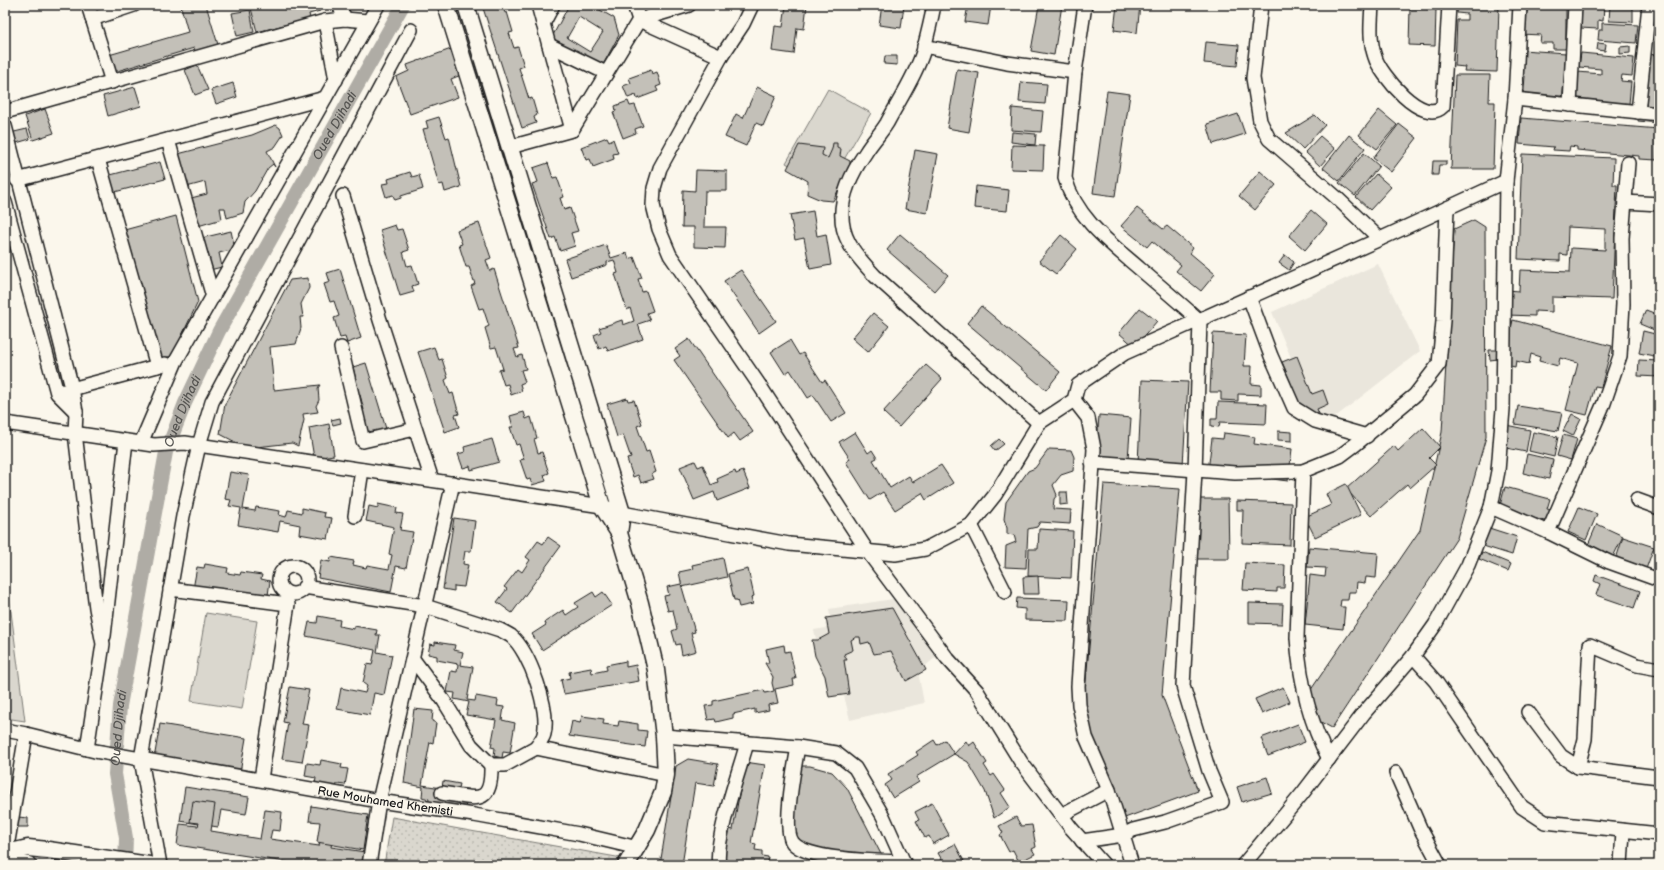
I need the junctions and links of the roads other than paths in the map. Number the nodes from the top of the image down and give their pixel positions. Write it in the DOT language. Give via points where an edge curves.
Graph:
graph roads {
  1 [pos="88,5"];
  2 [pos="134,5"];
  3 [pos="339,5"];
  4 [pos="378,5"];
  5 [pos="446,5"];
  6 [pos="466,5"];
  7 [pos="538,5"];
  8 [pos="553,5"];
  9 [pos="634,5"];
  10 [pos="689,5"];
  11 [pos="752,5"];
  12 [pos="934,5"];
  13 [pos="1085,5"];
  14 [pos="1261,5"];
  15 [pos="1372,5"];
  16 [pos="1449,5"];
  17 [pos="1520,5"];
  18 [pos="1575,5"];
  19 [pos="1648,5"];
  20 [pos="346,18"];
  21 [pos="92,19"];
  22 [pos="638,20"];
  23 [pos="325,21"];
  24 [pos="368,21"];
  25 [pos="543,24"];
  26 [pos="411,30"];
  27 [pos="549,45"];
  28 [pos="924,46"];
  29 [pos="721,57"];
  30 [pos="1074,72"];
  31 [pos="606,73"];
  32 [pos="336,80"];
  33 [pos="112,82"];
  34 [pos="325,98"];
  35 [pos="1515,99"];
  36 [pos="1570,105"];
  37 [pos="5,112"];
  38 [pos="1638,112"];
  39 [pos="1659,114"];
  40 [pos="5,126"];
  41 [pos="572,130"];
  42 [pos="168,140"];
  43 [pos="510,147"];
  44 [pos="98,159"];
  45 [pos="1628,163"];
  46 [pos="17,180"];
  47 [pos="1506,181"];
  48 [pos="343,196"];
  49 [pos="5,202"];
  50 [pos="1625,202"];
  51 [pos="1659,204"];
  52 [pos="1447,208"];
  53 [pos="1380,239"];
  54 [pos="213,297"];
  55 [pos="1249,297"];
  56 [pos="1200,321"];
  57 [pos="341,348"];
  58 [pos="176,362"];
  59 [pos="157,366"];
  60 [pos="72,388"];
  61 [pos="57,393"];
  62 [pos="1074,400"];
  63 [pos="76,412"];
  64 [pos="5,423"];
  65 [pos="1039,423"];
  66 [pos="415,429"];
  67 [pos="75,433"];
  68 [pos="1367,436"];
  69 [pos="126,441"];
  70 [pos="148,444"];
  71 [pos="199,445"];
  72 [pos="1092,462"];
  73 [pos="362,470"];
  74 [pos="1195,471"];
  75 [pos="1303,472"];
  76 [pos="432,480"];
  77 [pos="453,483"];
  78 [pos="1637,500"];
  79 [pos="602,506"];
  80 [pos="1490,507"];
  81 [pos="1658,507"];
  82 [pos="622,513"];
  83 [pos="355,516"];
  84 [pos="971,525"];
  85 [pos="1548,532"];
  86 [pos="619,534"];
  87 [pos="868,552"];
  88 [pos="1659,580"];
  89 [pos="304,588"];
  90 [pos="170,589"];
  91 [pos="1005,592"];
  92 [pos="289,599"];
  93 [pos="424,606"];
  94 [pos="103,644"];
  95 [pos="1413,656"];
  96 [pos="413,659"];
  97 [pos="1659,669"];
  98 [pos="1528,712"];
  99 [pos="5,730"];
  100 [pos="26,734"];
  101 [pos="664,736"];
  102 [pos="747,743"];
  103 [pos="798,746"];
  104 [pos="536,748"];
  105 [pos="91,750"];
  106 [pos="136,758"];
  107 [pos="1329,759"];
  108 [pos="491,765"];
  109 [pos="1578,767"];
  110 [pos="1396,773"];
  111 [pos="666,775"];
  112 [pos="1659,777"];
  113 [pos="261,779"];
  114 [pos="1109,790"];
  115 [pos="442,793"];
  116 [pos="379,801"];
  117 [pos="1061,815"];
  118 [pos="1623,831"];
  119 [pos="1659,834"];
  120 [pos="1122,835"];
  121 [pos="1082,840"];
  122 [pos="638,848"];
  123 [pos="6,853"];
  124 [pos="904,864"];
  125 [pos="28,865"];
  126 [pos="151,865"];
  127 [pos="369,865"];
  128 [pos="626,865"];
  129 [pos="719,865"];
  130 [pos="1104,865"];
  131 [pos="1132,865"];
  132 [pos="1243,865"];
  133 [pos="1440,865"];
  134 [pos="1621,865"];
  1 -- 21 [label="street"];
  2 -- 21 [label="street"];
  3 -- 20 [label="street"];
  4 -- 24 [label="street"];
  5 -- 79 [label="main road"];
  6 -- 43 [label="main road"];
  7 -- 25 [label="street"];
  8 -- 25 [label="street"];
  9 -- 22 [label="street"];
  10 -- 22 [label="street"];
  11 -- 29 [label="street" via="744,24"];
  12 -- 28 [label="street"];
  13 -- 30 [label="street"];
  14 -- 53 [label="street" via="1253,78 1260,120 1269,139"];
  15 -- 16 [label="street" via="1371,38 1375,57 1383,74 1408,101 1432,111 1443,106"];
  17 -- 35 [label="street"];
  18 -- 36 [label="street"];
  19 -- 38 [label="street"];
  20 -- 23 [label="street"];
  20 -- 24 [label="street"];
  21 -- 33 [label="street"];
  22 -- 29 [label="street"];
  22 -- 31 [label="street"];
  23 -- 32 [label="street"];
  23 -- 33 [label="street"];
  24 -- 32 [label="street"];
  25 -- 27 [label="street"];
  26 -- 71 [label="street" via="212,402"];
  27 -- 31 [label="street"];
  27 -- 41 [label="street"];
  28 -- 30 [label="street" via="1007,63"];
  28 -- 65 [label="street" via="895,108 847,186 842,207 848,242 875,276"];
  29 -- 87 [label="street" via="660,168 654,188 653,205 659,229 681,273 760,386"];
  30 -- 56 [label="street" via="1065,178 1068,188 1082,215"];
  31 -- 41 [label="street"];
  32 -- 34 [label="street"];
  33 -- 37 [label="street"];
  34 -- 42 [label="street"];
  34 -- 54 [label="street"];
  35 -- 36 [label="street"];
  35 -- 47 [label="street"];
  36 -- 38 [label="street"];
  38 -- 39 [label="street"];
  40 -- 46 [label="street"];
  41 -- 43 [label="street"];
  42 -- 44 [label="street"];
  42 -- 54 [label="street"];
  43 -- 82 [label="main road"];
  44 -- 46 [label="street"];
  44 -- 59 [label="street"];
  45 -- 50 [label="street"];
  46 -- 60 [label="street"];
  47 -- 52 [label="street"];
  47 -- 80 [label="street" via="1503,409 1498,471"];
  48 -- 66 [label="street"];
  49 -- 61 [label="street"];
  50 -- 51 [label="street"];
  50 -- 85 [label="street" via="1620,356 1604,403"];
  52 -- 53 [label="street"];
  52 -- 68 [label="street" via="1439,364 1415,395"];
  53 -- 55 [label="street"];
  54 -- 58 [label="street"];
  55 -- 56 [label="street"];
  55 -- 68 [label="street" via="1294,408 1315,421"];
  56 -- 62 [label="street" via="1125,353 1078,386"];
  56 -- 74 [label="street"];
  57 -- 66 [label="street" via="363,441"];
  58 -- 59 [label="street"];
  58 -- 70 [label="street"];
  59 -- 60 [label="street"];
  60 -- 61 [label="street"];
  60 -- 63 [label="street"];
  61 -- 63 [label="street"];
  62 -- 65 [label="street"];
  62 -- 72 [label="street" via="1090,424 1094,449"];
  63 -- 67 [label="street"];
  64 -- 67 [label="street"];
  65 -- 84 [label="street" via="995,495"];
  66 -- 76 [label="street"];
  67 -- 69 [label="street"];
  67 -- 94 [label="street" via="96,608"];
  68 -- 75 [label="street" via="1340,456"];
  69 -- 70 [label="street"];
  69 -- 94 [label="street"];
  70 -- 71 [label="street"];
  71 -- 73 [label="street"];
  71 -- 90 [label="street"];
  72 -- 74 [label="street"];
  72 -- 114 [label="street" via="1078,686 1086,737"];
  73 -- 76 [label="street"];
  73 -- 83 [label="street"];
  74 -- 75 [label="street"];
  74 -- 120 [label="street" via="1183,686 1205,758 1222,802"];
  75 -- 107 [label="street" via="1297,638 1299,661 1304,694"];
  76 -- 77 [label="street"];
  77 -- 79 [label="street"];
  77 -- 93 [label="street"];
  78 -- 81 [label="street"];
  79 -- 82 [label="street"];
  79 -- 86 [label="main road"];
  80 -- 85 [label="street"];
  80 -- 95 [label="street" via="1456,589"];
  82 -- 86 [label="main road"];
  82 -- 87 [label="street" via="789,544"];
  84 -- 87 [label="street" via="925,549 895,554"];
  84 -- 91 [label="street"];
  85 -- 88 [label="street" via="1609,562"];
  86 -- 101 [label="main road" via="640,603 656,670"];
  87 -- 117 [label="street" via="942,652 977,691 1021,762"];
  89 -- 92 [label="street"];
  89 -- 92 [label="street" via="306,578 303,570 289,566 282,572 279,581"];
  89 -- 93 [label="street"];
  90 -- 92 [label="street"];
  90 -- 106 [label="street"];
  92 -- 113 [label="street"];
  93 -- 96 [label="street"];
  93 -- 104 [label="street" via="492,626 511,636 519,645 538,685 542,705 544,735"];
  94 -- 105 [label="street"];
  95 -- 107 [label="street"];
  95 -- 118 [label="street" via="1436,682 1522,808 1545,822"];
  96 -- 108 [label="street" via="444,701 471,745"];
  96 -- 116 [label="street"];
  97 -- 109 [label="street" via="1637,666 1590,645 1585,739"];
  98 -- 109 [label="street" via="1561,756"];
  99 -- 100 [label="street"];
  100 -- 105 [label="street"];
  100 -- 123 [label="street"];
  101 -- 102 [label="street"];
  101 -- 111 [label="main road"];
  102 -- 103 [label="street"];
  102 -- 129 [label="street" via="723,829"];
  103 -- 124 [label="street" via="836,753 855,768 883,816"];
  103 -- 124 [label="street" via="789,806 792,843 821,855"];
  104 -- 108 [label="street" via="505,765"];
  104 -- 111 [label="street"];
  105 -- 106 [label="street, Rue Mouhamed Khemisti"];
  106 -- 113 [label="street, Rue Mouhamed Khemisti"];
  106 -- 126 [label="street"];
  107 -- 132 [label="street"];
  108 -- 115 [label="street" via="490,786 483,796 476,798"];
  109 -- 112 [label="street"];
  110 -- 133 [label="street" via="1420,828"];
  111 -- 122 [label="main road" via="655,813"];
  113 -- 116 [label="street, Rue Mouhamed Khemisti"];
  114 -- 117 [label="street"];
  114 -- 120 [label="street"];
  116 -- 122 [label="street, Rue Mouhamed Khemisti" via="579,834"];
  116 -- 127 [label="street"];
  117 -- 121 [label="street"];
  118 -- 119 [label="street"];
  118 -- 134 [label="street"];
  120 -- 121 [label="street"];
  120 -- 131 [label="street"];
  121 -- 130 [label="street"];
  122 -- 128 [label="main road"];
  123 -- 125 [label="main road"];
  123 -- 126 [label="main road" via="28,848"];
}
